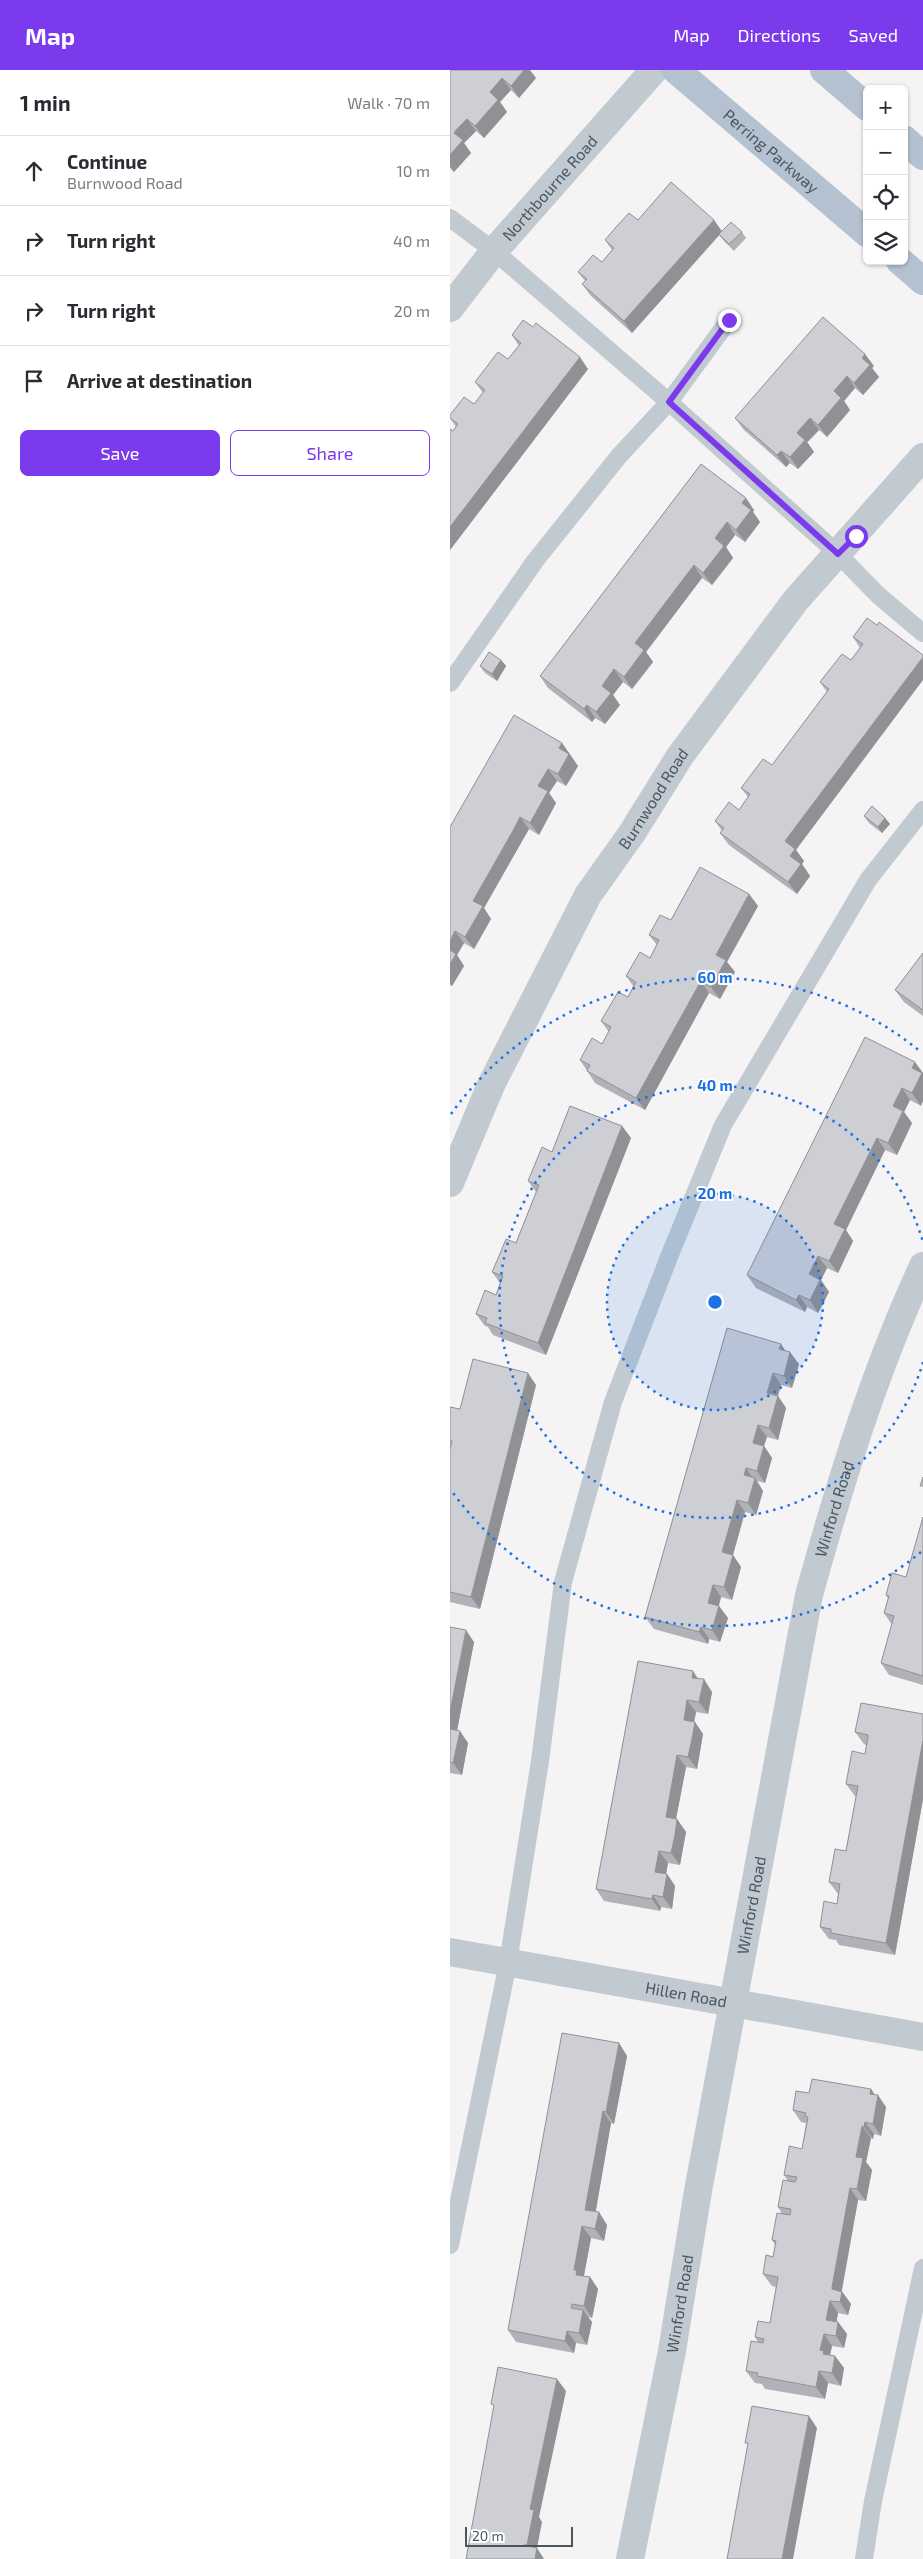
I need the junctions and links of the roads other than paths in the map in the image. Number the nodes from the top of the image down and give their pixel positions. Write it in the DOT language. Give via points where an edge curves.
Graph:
graph roads {
  1 [pos="654,70"];
  2 [pos="676,70"];
  3 [pos="824,70"];
  4 [pos="863,104"];
  5 [pos="908,143"];
  6 [pos="923,156"];
  7 [pos="450,218"];
  8 [pos="863,230"];
  9 [pos="494,251"];
  10 [pos="905,265"];
  11 [pos="923,281"];
  12 [pos="450,308"];
  13 [pos="729,320"];
  14 [pos="669,402"];
  15 [pos="923,457"];
  16 [pos="838,554"];
  17 [pos="923,632"];
  18 [pos="450,683"];
  19 [pos="923,810"];
  20 [pos="450,1184"];
  21 [pos="923,1266"];
  22 [pos="450,1952"];
  23 [pos="508,1963"];
  24 [pos="735,2003"];
  25 [pos="923,2037"];
  26 [pos="450,2245"];
  27 [pos="923,2268"];
  28 [pos="630,2559"];
  29 [pos="864,2559"];
  1 -- 9 [label="street, Northbourne Road"];
  2 -- 8 [label="main road, Perring Parkway"];
  3 -- 4 [label="main road"];
  5 -- 6 [label="main road"];
  7 -- 9 [label="lane"];
  9 -- 12 [label="street, Northbourne Road"];
  9 -- 14 [label="lane"];
  10 -- 11 [label="main road"];
  13 -- 14 [label="lane"];
  14 -- 16 [label="lane"];
  14 -- 18 [label="lane" via="619,456 535,561"];
  15 -- 16 [label="street, Burnwood Road"];
  16 -- 17 [label="lane" via="878,595"];
  16 -- 20 [label="street, Burnwood Road" via="796,600 680,756 588,896 491,1085"];
  19 -- 23 [label="lane" via="868,880 723,1125 613,1402 563,1582 540,1762"];
  21 -- 24 [label="street, Winford Road" via="893,1334 863,1417 809,1595 781,1734"];
  22 -- 23 [label="street, Hillen Road"];
  23 -- 24 [label="street, Hillen Road"];
  23 -- 26 [label="lane"];
  24 -- 25 [label="street, Hillen Road"];
  24 -- 28 [label="street, Winford Road" via="698,2191 672,2351"];
  27 -- 29 [label="lane"];
}
